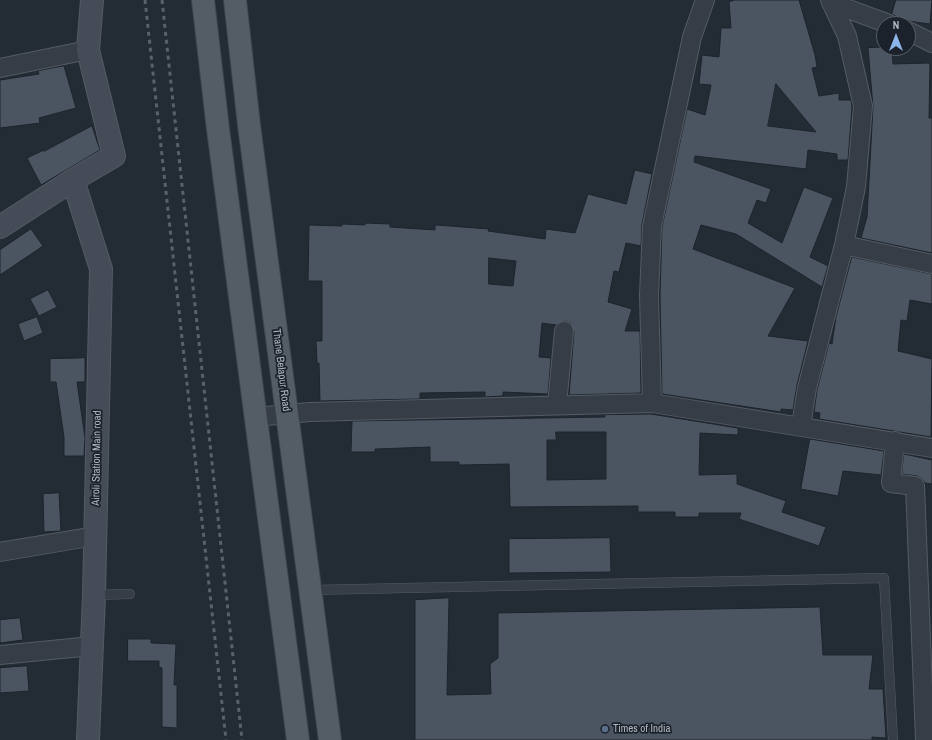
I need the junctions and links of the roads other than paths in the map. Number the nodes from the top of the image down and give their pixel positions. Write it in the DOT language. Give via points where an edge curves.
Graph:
graph roads {
  1 [pos="92,0"];
  2 [pos="204,0"];
  3 [pos="236,0"];
  4 [pos="705,0"];
  5 [pos="831,2"];
  6 [pos="876,19"];
  7 [pos="916,35"];
  8 [pos="932,43"];
  9 [pos="88,50"];
  10 [pos="0,68"];
  11 [pos="73,180"];
  12 [pos="0,227"];
  13 [pos="844,245"];
  14 [pos="932,264"];
  15 [pos="564,331"];
  16 [pos="652,403"];
  17 [pos="557,405"];
  18 [pos="286,413"];
  19 [pos="255,417"];
  20 [pos="801,426"];
  21 [pos="895,441"];
  22 [pos="932,448"];
  23 [pos="95,536"];
  24 [pos="0,552"];
  25 [pos="925,579"];
  26 [pos="310,590"];
  27 [pos="130,594"];
  28 [pos="94,595"];
  29 [pos="92,646"];
  30 [pos="0,655"];
  31 [pos="928,689"];
  32 [pos="88,740"];
  33 [pos="298,740"];
  34 [pos="330,740"];
  35 [pos="893,740"];
  36 [pos="925,740"];
  1 -- 9 [label="street"];
  2 -- 19 [label="main road"];
  3 -- 18 [label="main road, Thane Belapur Road" via="249,125"];
  4 -- 16 [label="street" via="692,37 652,226 649,295"];
  5 -- 6 [label="street"];
  5 -- 13 [label="street" via="847,36 863,106 856,186"];
  7 -- 8 [label="street"];
  9 -- 10 [label="street"];
  9 -- 11 [label="street" via="114,156"];
  11 -- 12 [label="street"];
  11 -- 23 [label="street, Airoli Station Main road" via="101,269"];
  13 -- 14 [label="street"];
  13 -- 20 [label="street" via="807,388"];
  15 -- 17 [label="street"];
  16 -- 17 [label="street"];
  16 -- 20 [label="street"];
  17 -- 18 [label="street"];
  18 -- 19 [label="street"];
  18 -- 26 [label="main road, Thane Belapur Road"];
  19 -- 33 [label="main road"];
  20 -- 21 [label="street"];
  21 -- 22 [label="street"];
  21 -- 25 [label="street" via="891,483 915,486"];
  23 -- 24 [label="street"];
  23 -- 28 [label="street, Airoli Station Main road"];
  25 -- 31 [label="street"];
  26 -- 34 [label="main road, Thane Belapur Road"];
  26 -- 35 [label="lane" via="884,578"];
  27 -- 28 [label="lane"];
  28 -- 29 [label="street, Airoli Station Main road"];
  29 -- 30 [label="street"];
  29 -- 32 [label="street, Airoli Station Main road"];
  31 -- 36 [label="street"];
}
